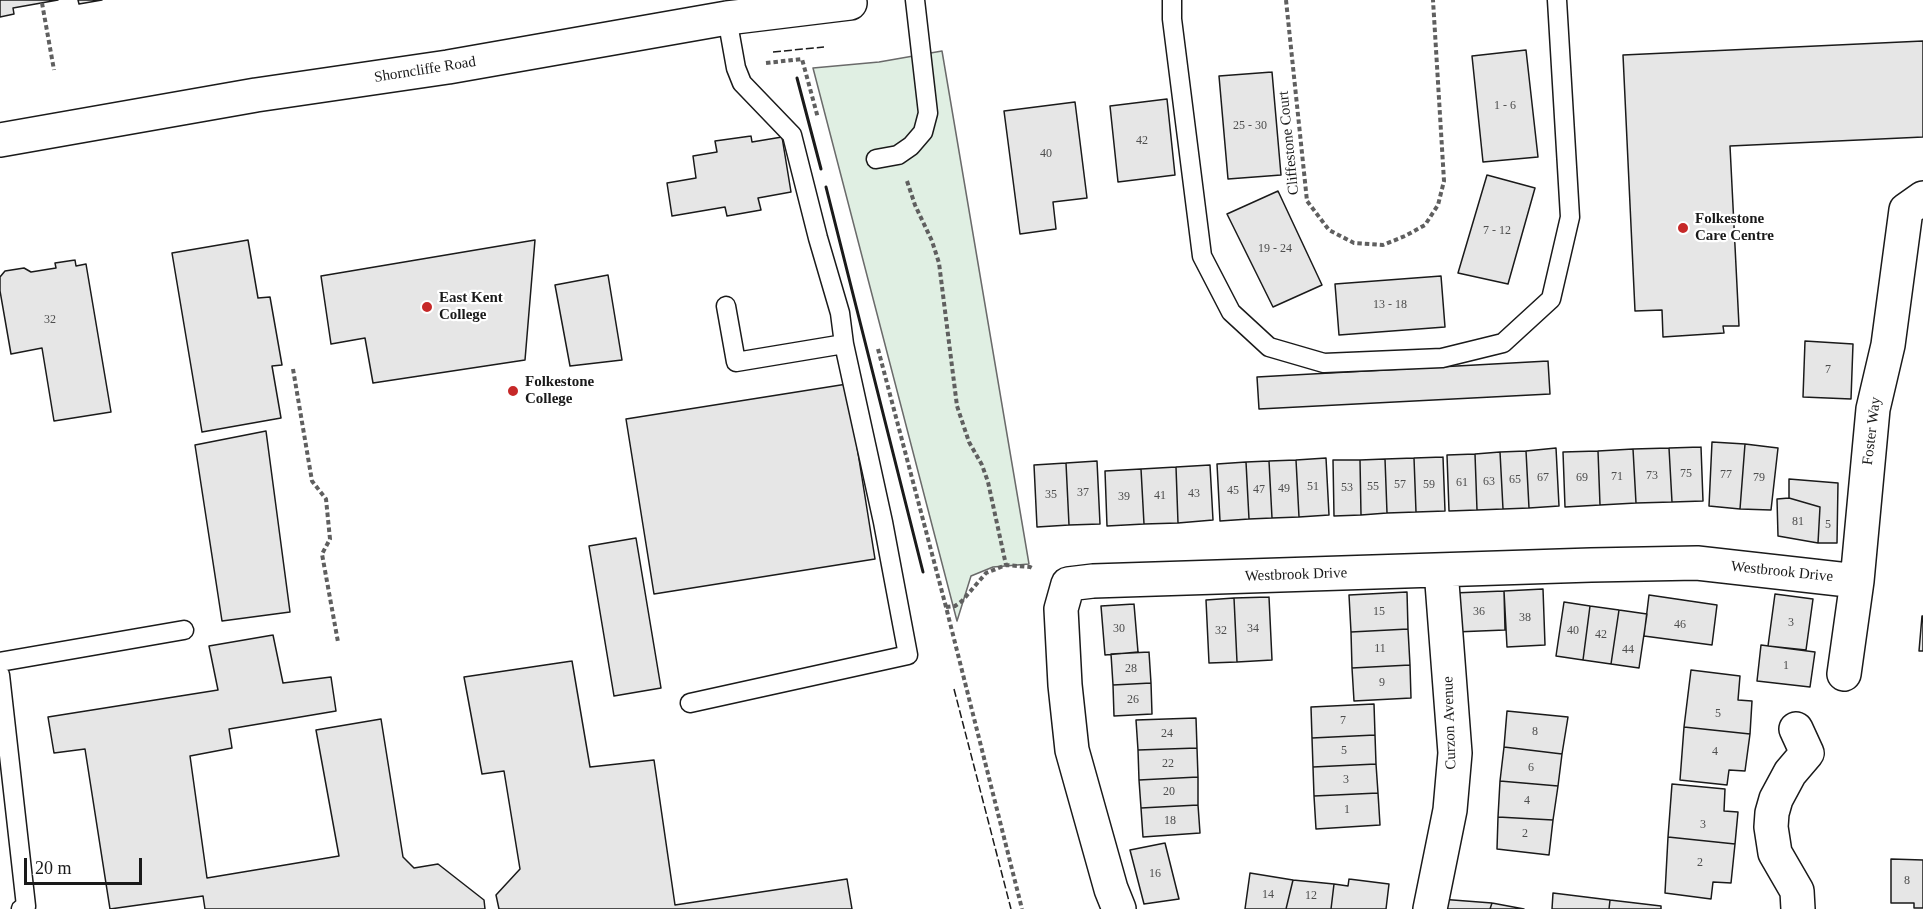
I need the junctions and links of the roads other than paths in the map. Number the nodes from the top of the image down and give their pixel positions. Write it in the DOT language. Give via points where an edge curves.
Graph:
graph roads {
  1 [pos="915,0"];
  2 [pos="1172,0"];
  3 [pos="1557,0"];
  4 [pos="850,1"];
  5 [pos="727,18"];
  6 [pos="0,140"];
  7 [pos="876,159"];
  8 [pos="1923,198"];
  9 [pos="726,306"];
  10 [pos="844,344"];
  11 [pos="1441,570"];
  12 [pos="1857,581"];
  13 [pos="184,630"];
  14 [pos="0,662"];
  15 [pos="1844,674"];
  16 [pos="0,675"];
  17 [pos="690,703"];
  18 [pos="1796,729"];
  19 [pos="21,909"];
  20 [pos="1119,909"];
  21 [pos="1430,909"];
  22 [pos="1798,909"];
  1 -- 7 [label="lane" via="928,113 923,132 911,146 898,155"];
  2 -- 3 [label="lane" via="1202,256 1231,312 1269,347 1324,363 1442,358 1503,343 1551,299 1570,217"];
  4 -- 5 [label="main road, Shorncliffe Road"];
  5 -- 6 [label="main road, Shorncliffe Road"];
  5 -- 10 [label="lane" via="742,83 792,135 840,313"];
  8 -- 12 [label="main road, Foster Way" via="1906,210 1888,345 1873,409"];
  9 -- 10 [label="lane" via="736,362"];
  10 -- 17 [label="lane" via="908,655"];
  11 -- 12 [label="main road, Westbrook Drive" via="1696,563"];
  11 -- 20 [label="main road, Westbrook Drive" via="1068,584 1061,609 1072,750"];
  11 -- 21 [label="main road, Curzon Avenue" via="1455,753 1450,810"];
  12 -- 15 [label="main road, Foster Way"];
  13 -- 14 [label="lane"];
  16 -- 19 [label="lane" via="26,906"];
  18 -- 22 [label="main road" via="1807,753 1776,799 1771,827 1775,853 1797,891"];
}
